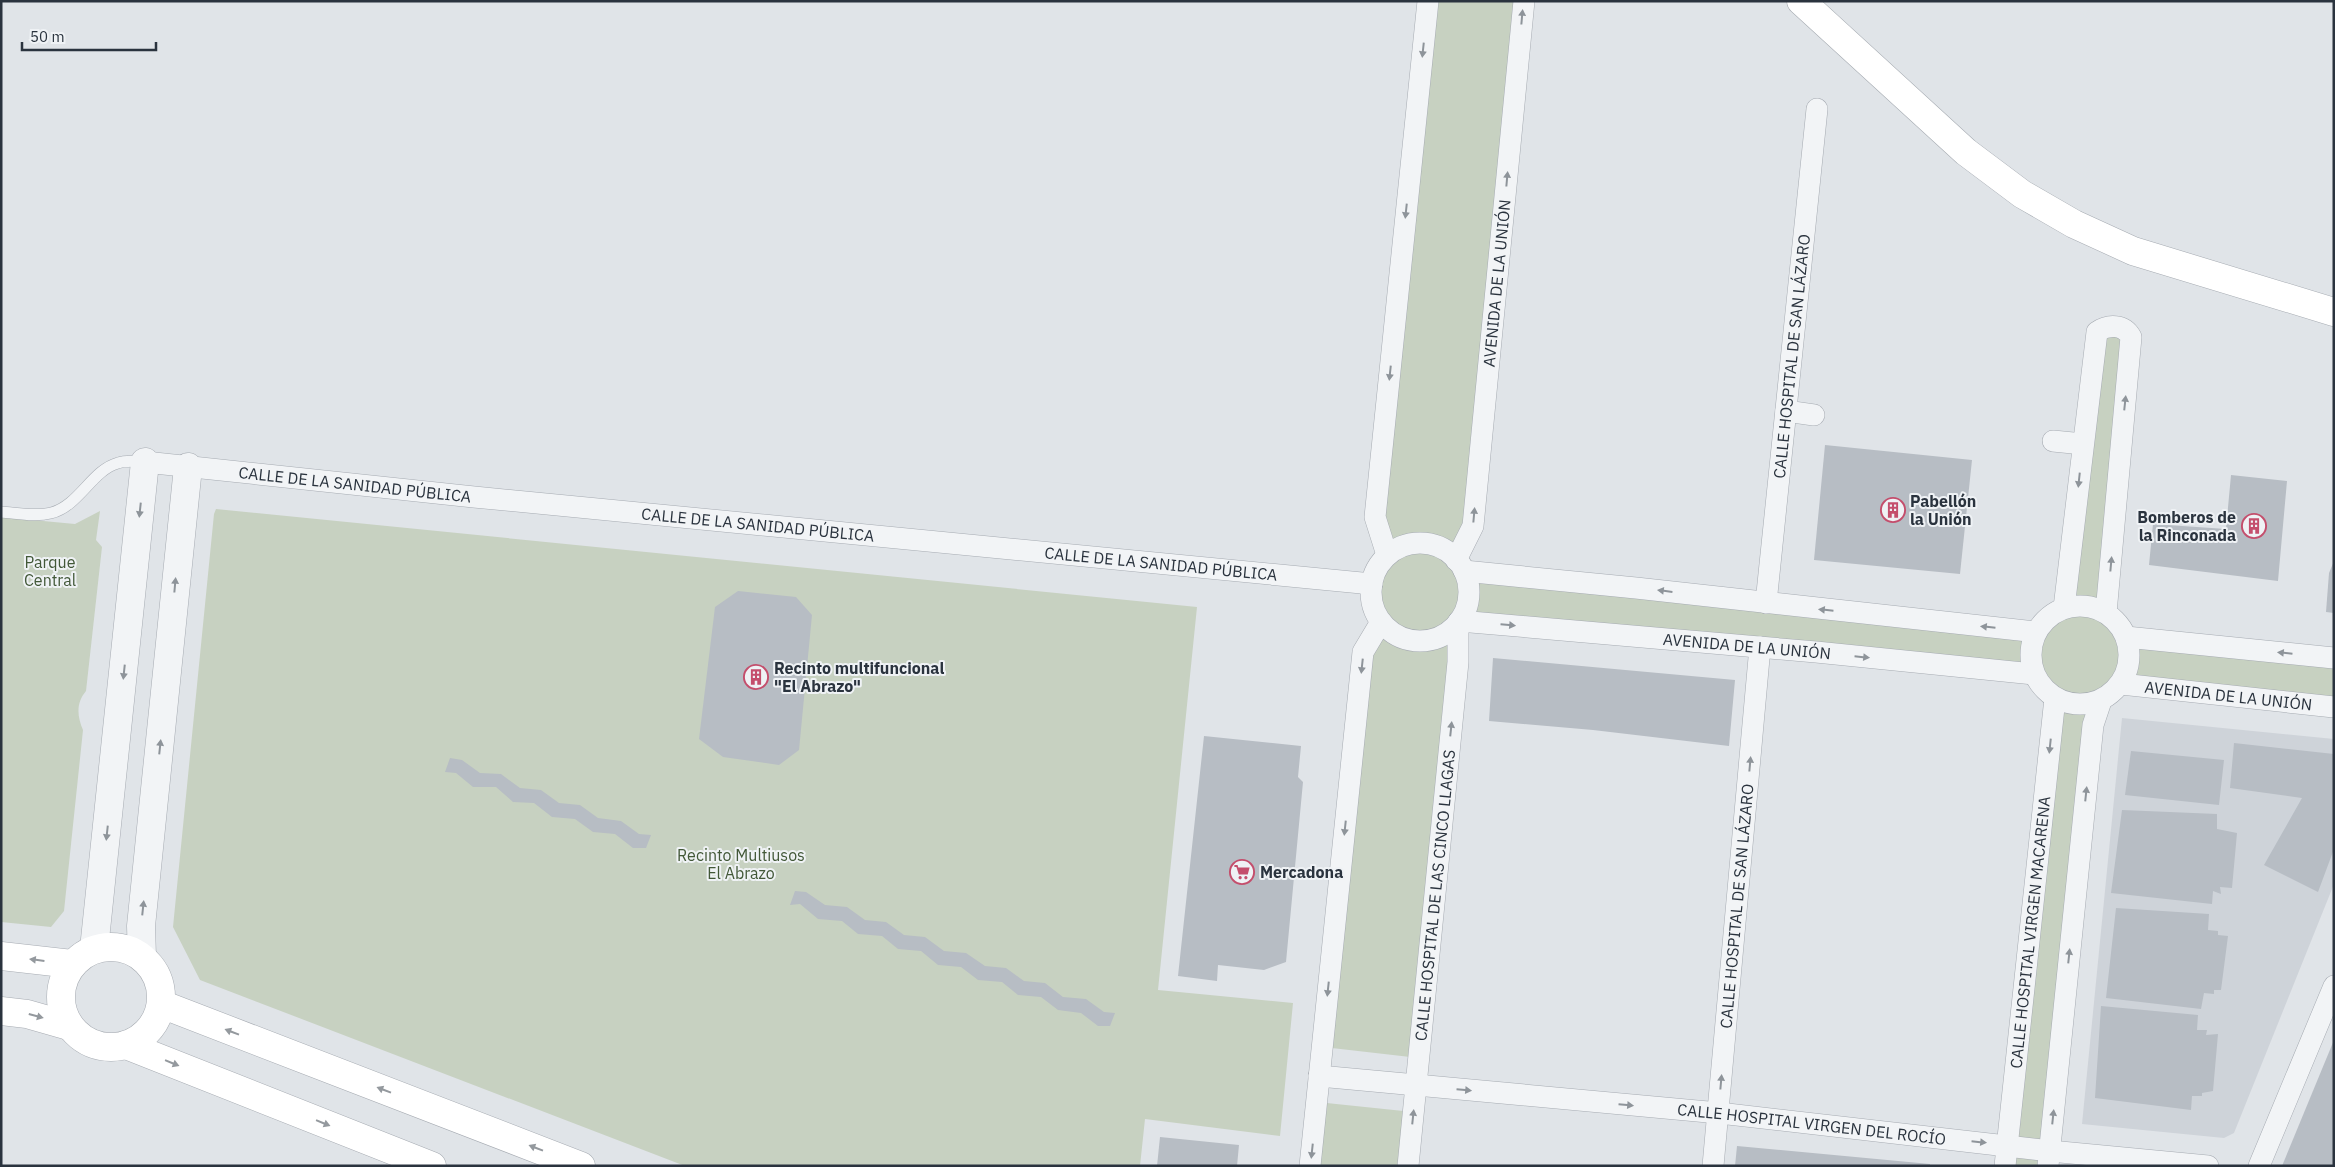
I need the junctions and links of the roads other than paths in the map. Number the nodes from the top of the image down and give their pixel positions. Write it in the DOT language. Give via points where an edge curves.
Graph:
graph roads {
  1 [pos="1428,1"];
  2 [pos="1524,1"];
  3 [pos="1801,1"];
  4 [pos="1817,110"];
  5 [pos="2334,312"];
  6 [pos="1786,411"];
  7 [pos="1814,415"];
  8 [pos="2053,441"];
  9 [pos="2083,444"];
  10 [pos="144,462"];
  11 [pos="188,467"];
  12 [pos="1,512"];
  13 [pos="1387,555"];
  14 [pos="1460,566"];
  15 [pos="1372,584"];
  16 [pos="1766,603"];
  17 [pos="2064,608"];
  18 [pos="2106,613"];
  19 [pos="1381,622"];
  20 [pos="1459,622"];
  21 [pos="2036,632"];
  22 [pos="2126,637"];
  23 [pos="1760,647"];
  24 [pos="2334,658"];
  25 [pos="2034,674"];
  26 [pos="2122,684"];
  27 [pos="2055,698"];
  28 [pos="2101,700"];
  29 [pos="2334,707"];
  30 [pos="1,956"];
  31 [pos="83,957"];
  32 [pos="142,957"];
  33 [pos="2334,986"];
  34 [pos="161,1004"];
  35 [pos="1,1011"];
  36 [pos="69,1026"];
  37 [pos="126,1045"];
  38 [pos="1319,1076"];
  39 [pos="1416,1086"];
  40 [pos="1718,1113"];
  41 [pos="2006,1155"];
  42 [pos="2049,1158"];
  43 [pos="432,1166"];
  44 [pos="581,1166"];
  45 [pos="1310,1166"];
  46 [pos="1408,1166"];
  47 [pos="1713,1166"];
  48 [pos="2208,1166"];
  49 [pos="2259,1166"];
  1 -- 13 [label="street, one-way" via="1376,518"];
  14 -- 2 [label="street, AVENIDA DE LA UNIÓN, one-way" via="1473,526"];
  3 -- 5 [label="main road" via="1966,152 2022,194 2074,224 2133,251"];
  4 -- 6 [label="street, CALLE HOSPITAL DE SAN LÁZARO"];
  6 -- 7 [label="street"];
  6 -- 16 [label="street, CALLE HOSPITAL DE SAN LÁZARO"];
  8 -- 9 [label="street"];
  9 -- 17 [label="street, one-way"];
  18 -- 9 [label="street, one-way" via="2131,337 2123,328 2104,327 2097,332"];
  10 -- 11 [label="street, CALLE DE LA SANIDAD PÚBLICA"];
  10 -- 12 [label="lane" via="116,463 69,504 52,513"];
  10 -- 31 [label="street, one-way"];
  11 -- 15 [label="street, CALLE DE LA SANIDAD PÚBLICA"];
  32 -- 11 [label="street, one-way" via="142,919"];
  13 -- 14 [label="street" via="1400,547 1415,544 1437,547"];
  13 -- 15 [label="street" via="1378,566"];
  16 -- 14 [label="street, one-way"];
  14 -- 20 [label="street" via="1468,584 1468,597"];
  15 -- 19 [label="street" via="1373,608"];
  21 -- 16 [label="street, one-way"];
  17 -- 18 [label="street" via="2093,607"];
  17 -- 21 [label="street" via="2053,614"];
  18 -- 22 [label="street" via="2116,621"];
  19 -- 20 [label="street" via="1406,639 1420,641 1435,638"];
  19 -- 38 [label="street, one-way" via="1363,652"];
  20 -- 23 [label="street, AVENIDA DE LA UNIÓN, one-way"];
  39 -- 20 [label="street, CALLE HOSPITAL DE LAS CINCO LLAGAS, one-way" via="1458,662"];
  21 -- 25 [label="street" via="2031,646"];
  24 -- 22 [label="street, one-way"];
  22 -- 26 [label="street" via="2130,657"];
  23 -- 25 [label="street, AVENIDA DE LA UNIÓN, one-way"];
  40 -- 23 [label="street, CALLE HOSPITAL DE SAN LÁZARO, one-way"];
  25 -- 27 [label="street" via="2042,688"];
  26 -- 28 [label="street"];
  26 -- 29 [label="street, AVENIDA DE LA UNIÓN"];
  27 -- 28 [label="street" via="2070,704 2086,705"];
  27 -- 41 [label="street, CALLE HOSPITAL VIRGEN MACARENA, one-way"];
  42 -- 28 [label="street, one-way" via="2093,725"];
  31 -- 30 [label="main road, one-way"];
  31 -- 32 [label="main road" via="106,946 131,950"];
  31 -- 36 [label="main road" via="64,978 60,994 62,1011"];
  32 -- 34 [label="main road" via="158,978"];
  33 -- 49 [label="street"];
  34 -- 37 [label="main road" via="150,1030"];
  44 -- 34 [label="main road, one-way"];
  35 -- 36 [label="main road, one-way" via="27,1014"];
  36 -- 37 [label="main road" via="88,1042 101,1046"];
  37 -- 43 [label="main road, one-way"];
  38 -- 39 [label="street, CALLE HOSPITAL VIRGEN DEL ROCÍO"];
  38 -- 45 [label="street, one-way"];
  39 -- 40 [label="street, CALLE HOSPITAL VIRGEN DEL ROCÍO, one-way"];
  46 -- 39 [label="street, CALLE HOSPITAL DE LAS CINCO LLAGAS, one-way"];
  40 -- 41 [label="street, CALLE HOSPITAL VIRGEN DEL ROCÍO, one-way"];
  40 -- 47 [label="street, CALLE HOSPITAL DE SAN LÁZARO"];
  41 -- 42 [label="street, CALLE HOSPITAL VIRGEN DEL ROCÍO"];
  42 -- 48 [label="street, CALLE HOSPITAL VIRGEN DEL ROCÍO"];
}
